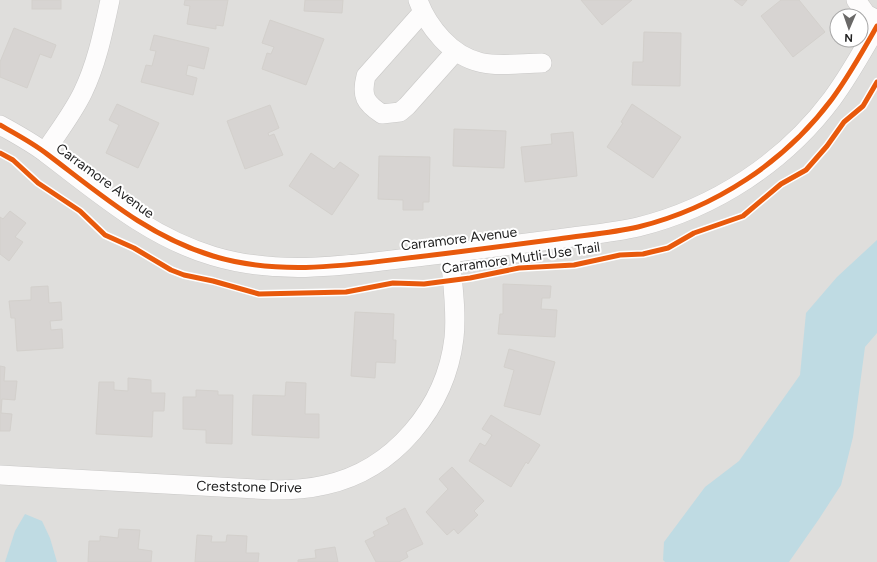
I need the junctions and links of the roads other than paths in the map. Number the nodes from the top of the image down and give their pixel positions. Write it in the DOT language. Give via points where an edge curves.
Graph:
graph roads {
  1 [pos="110,0"];
  2 [pos="856,0"];
  3 [pos="420,7"];
  4 [pos="877,20"];
  5 [pos="877,26"];
  6 [pos="454,52"];
  7 [pos="542,63"];
  8 [pos="0,125"];
  9 [pos="45,152"];
  10 [pos="450,253"];
  11 [pos="0,475"];
  1 -- 9 [label="street" via="101,45 92,71 82,93"];
  2 -- 4 [label="street" via="866,14"];
  3 -- 6 [label="street" via="434,31"];
  3 -- 6 [label="street" via="366,76 363,88 365,98 382,114 400,112"];
  5 -- 10 [label="street, Carramore Avenue" via="848,76 812,123 768,165 722,195 692,209 637,227"];
  6 -- 7 [label="street" via="485,64"];
  8 -- 9 [label="street, Carramore Avenue"];
  9 -- 10 [label="street, Carramore Avenue" via="144,226 189,248 234,262 276,268 313,268"];
  10 -- 11 [label="street, Creststone Drive" via="454,337 446,374 431,408 419,424 389,454 370,468 326,485 300,490"];
}
